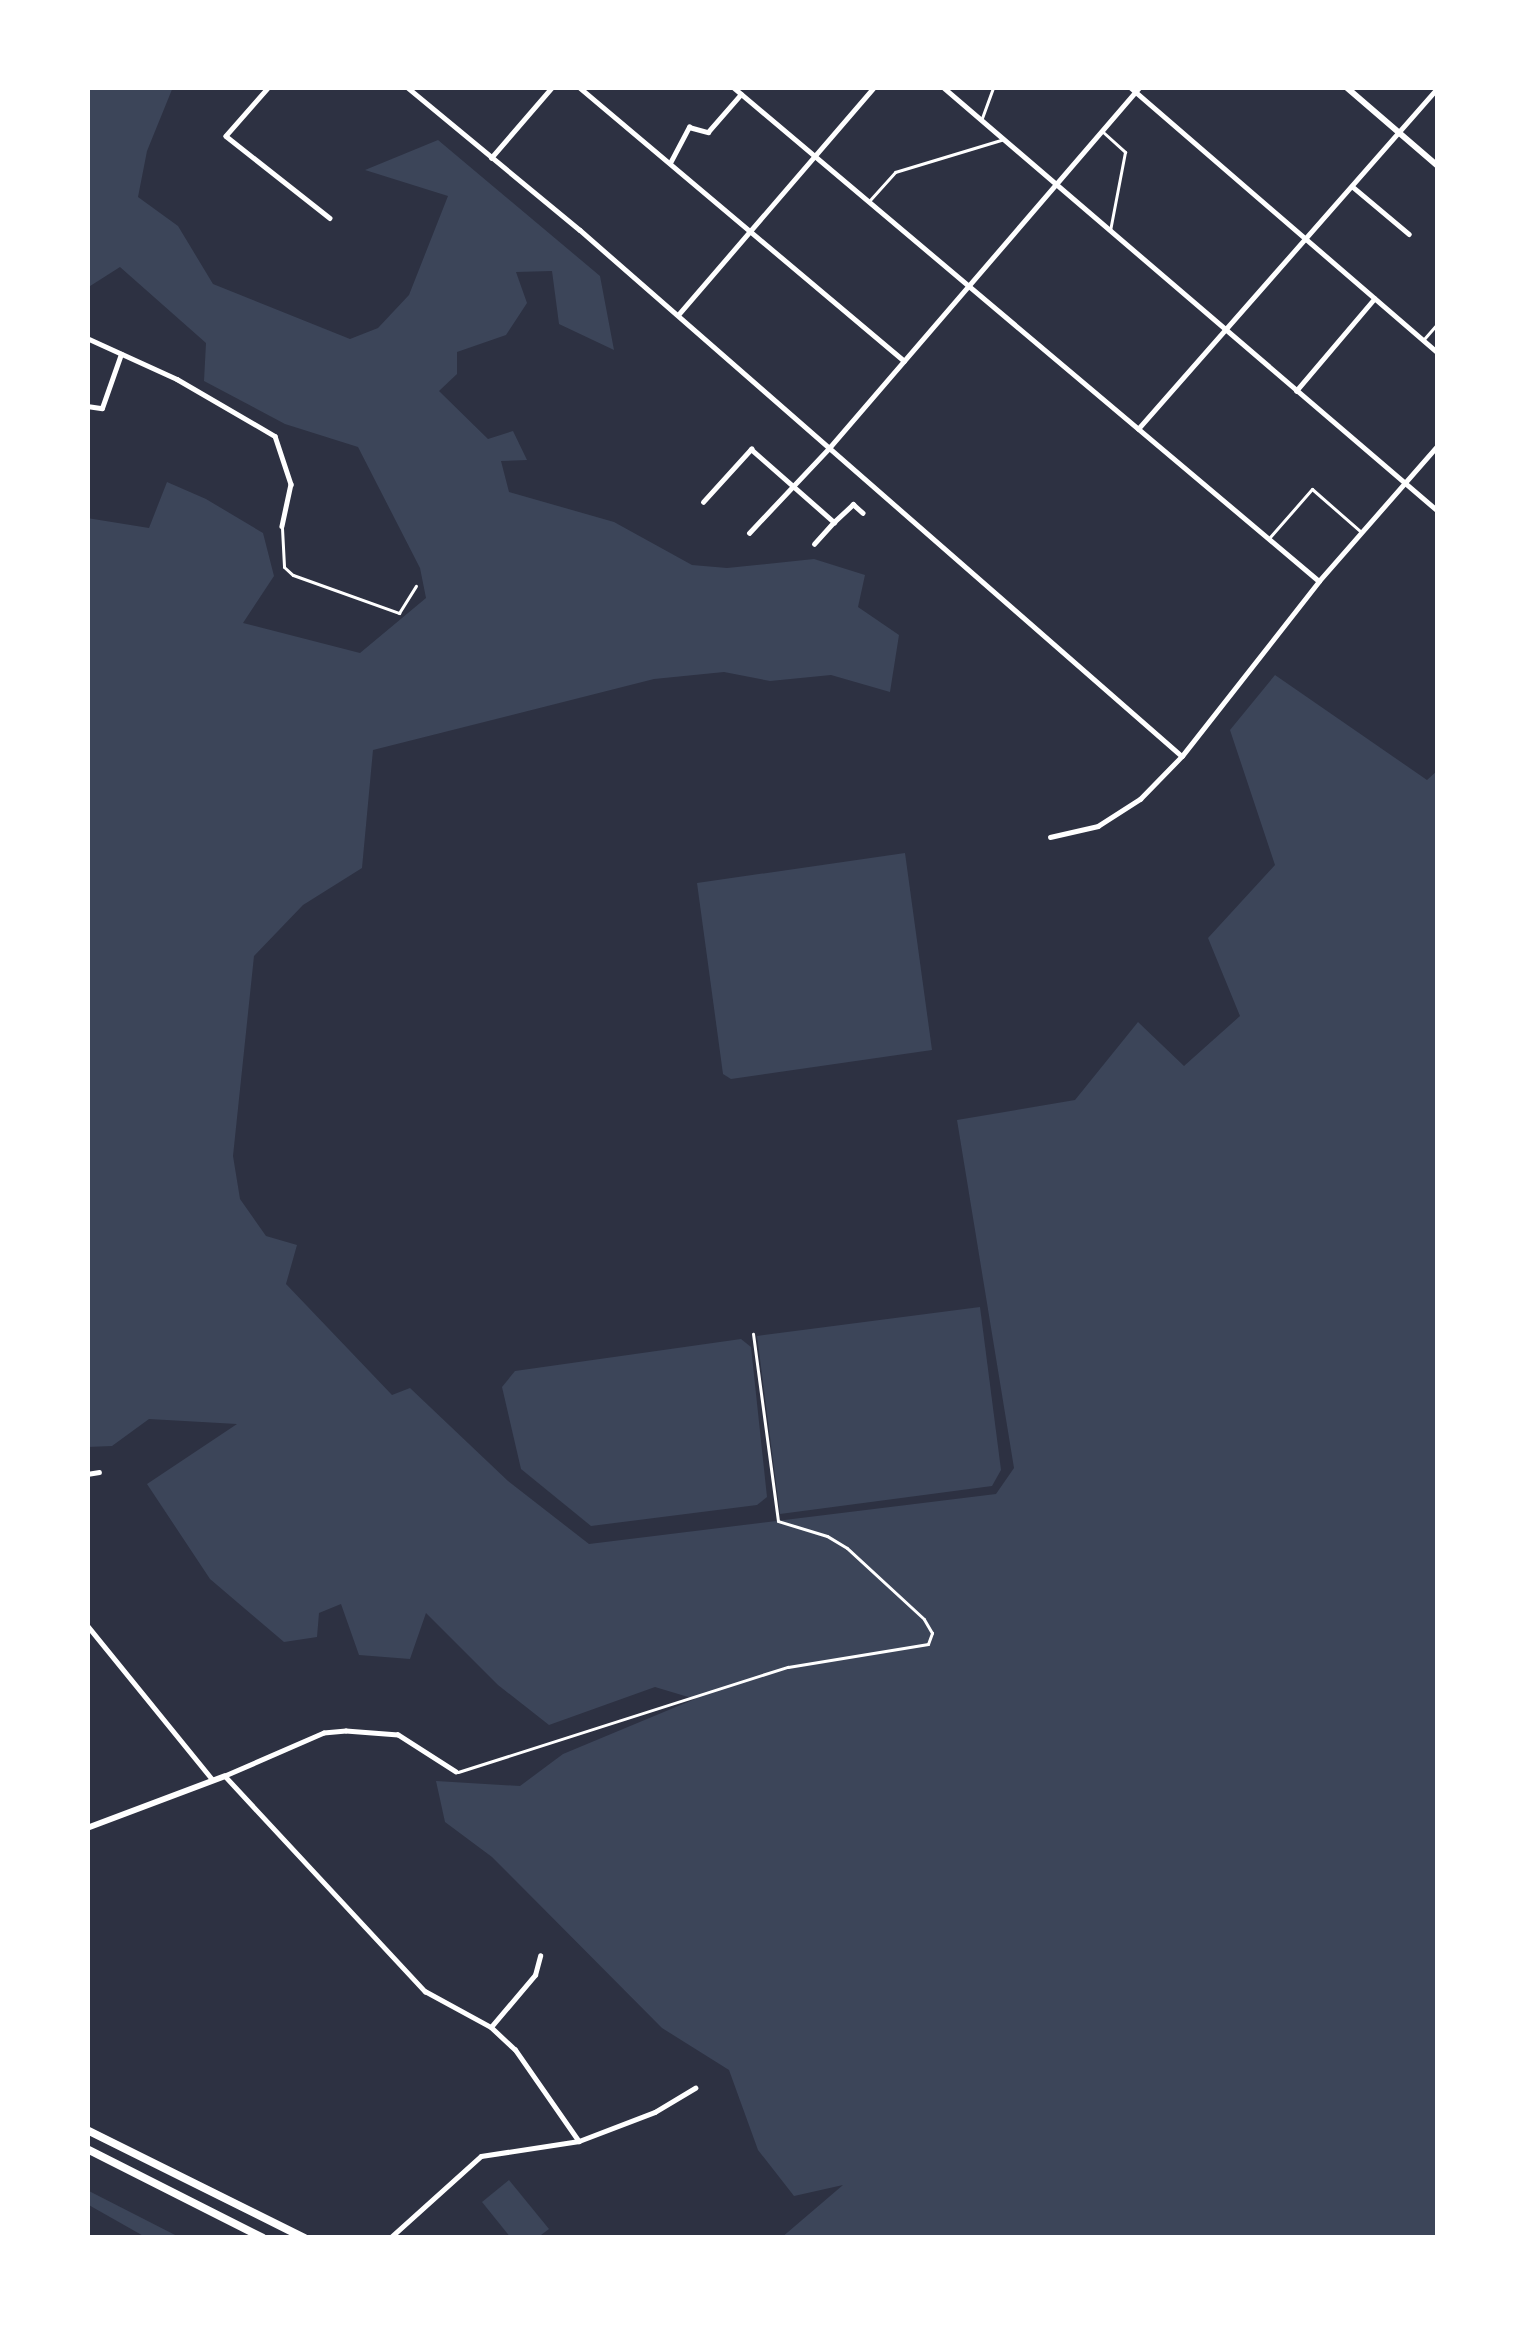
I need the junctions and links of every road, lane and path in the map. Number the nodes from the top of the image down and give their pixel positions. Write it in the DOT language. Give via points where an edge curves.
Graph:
graph roads {
  1 [pos="255,87"];
  2 [pos="269,87"];
  3 [pos="407,87"];
  4 [pos="552,87"];
  5 [pos="579,87"];
  6 [pos="733,87"];
  7 [pos="874,87"];
  8 [pos="943,87"];
  9 [pos="993,87"];
  10 [pos="1346,87"];
  11 [pos="1438,87"];
  12 [pos="1135,89"];
  13 [pos="263,94"];
  14 [pos="741,94"];
  15 [pos="981,120"];
  16 [pos="1102,131"];
  17 [pos="1399,133"];
  18 [pos="1004,140"];
  19 [pos="815,156"];
  20 [pos="491,158"];
  21 [pos="670,163"];
  22 [pos="1438,166"];
  23 [pos="1056,184"];
  24 [pos="1353,187"];
  25 [pos="868,201"];
  26 [pos="330,218"];
  27 [pos="750,231"];
  28 [pos="1110,231"];
  29 [pos="1409,235"];
  30 [pos="1305,242"];
  31 [pos="969,286"];
  32 [pos="1375,298"];
  33 [pos="678,315"];
  34 [pos="1438,323"];
  35 [pos="1225,332"];
  36 [pos="87,338"];
  37 [pos="1423,340"];
  38 [pos="1438,353"];
  39 [pos="121,354"];
  40 [pos="904,361"];
  41 [pos="1296,391"];
  42 [pos="87,406"];
  43 [pos="1138,429"];
  44 [pos="1438,445"];
  45 [pos="830,447"];
  46 [pos="1405,482"];
  47 [pos="794,485"];
  48 [pos="703,502"];
  49 [pos="1438,512"];
  50 [pos="862,513"];
  51 [pos="834,523"];
  52 [pos="282,526"];
  53 [pos="1361,532"];
  54 [pos="749,533"];
  55 [pos="1268,538"];
  56 [pos="814,544"];
  57 [pos="1319,581"];
  58 [pos="416,586"];
  59 [pos="1182,756"];
  60 [pos="1050,837"];
  61 [pos="753,1334"];
  62 [pos="99,1472"];
  63 [pos="87,1474"];
  64 [pos="87,1625"];
  65 [pos="456,1772"];
  66 [pos="225,1776"];
  67 [pos="212,1779"];
  68 [pos="87,1828"];
  69 [pos="540,1956"];
  70 [pos="491,2027"];
  71 [pos="694,2088"];
  72 [pos="87,2130"];
  73 [pos="579,2141"];
  74 [pos="87,2149"];
  75 [pos="262,2238"];
  76 [pos="305,2238"];
  77 [pos="390,2238"];
  1 -- 13 [label="street"];
  2 -- 13 [label="street"];
  3 -- 20 [label="street"];
  4 -- 20 [label="street"];
  5 -- 21 [label="street"];
  6 -- 14 [label="street"];
  7 -- 19 [label="street"];
  8 -- 15 [label="street"];
  9 -- 15 [label="lane"];
  10 -- 17 [label="street"];
  11 -- 17 [label="street"];
  12 -- 16 [label="street"];
  12 -- 30 [label="street"];
  13 -- 26 [label="street" via="226,136"];
  14 -- 19 [label="street"];
  14 -- 21 [label="street" via="708,132 689,127"];
  15 -- 18 [label="street"];
  16 -- 23 [label="street"];
  16 -- 28 [label="lane" via="1124,152"];
  17 -- 22 [label="street"];
  17 -- 24 [label="street"];
  18 -- 23 [label="street"];
  18 -- 25 [label="lane" via="895,172"];
  19 -- 25 [label="street"];
  19 -- 27 [label="street"];
  20 -- 33 [label="street"];
  21 -- 27 [label="street"];
  23 -- 28 [label="street"];
  23 -- 31 [label="street"];
  24 -- 29 [label="street"];
  24 -- 30 [label="street"];
  25 -- 31 [label="street"];
  27 -- 33 [label="street"];
  27 -- 40 [label="street"];
  28 -- 35 [label="street"];
  30 -- 32 [label="street"];
  30 -- 35 [label="street"];
  31 -- 40 [label="street"];
  31 -- 43 [label="street"];
  32 -- 37 [label="street"];
  32 -- 41 [label="street"];
  33 -- 45 [label="street"];
  34 -- 37 [label="lane"];
  35 -- 41 [label="street"];
  35 -- 43 [label="street"];
  36 -- 39 [label="street"];
  37 -- 38 [label="street"];
  39 -- 42 [label="street" via="102,408"];
  39 -- 52 [label="street" via="275,436 291,484"];
  40 -- 45 [label="street"];
  41 -- 46 [label="street"];
  43 -- 55 [label="street"];
  44 -- 46 [label="street"];
  45 -- 47 [label="street"];
  45 -- 59 [label="street"];
  46 -- 49 [label="street"];
  46 -- 53 [label="street"];
  47 -- 48 [label="street" via="751,448"];
  47 -- 51 [label="street"];
  47 -- 54 [label="street"];
  50 -- 51 [label="street" via="853,504"];
  51 -- 56 [label="street"];
  52 -- 58 [label="lane" via="284,567 293,575 399,613"];
  53 -- 55 [label="lane" via="1312,489"];
  53 -- 57 [label="street"];
  55 -- 57 [label="street"];
  57 -- 59 [label="street"];
  59 -- 60 [label="street" via="1098,826"];
  61 -- 65 [label="lane" via="778,1521 847,1548 924,1619 928,1644 788,1667"];
  62 -- 63 [label="street"];
  64 -- 67 [label="street"];
  65 -- 66 [label="street" via="398,1735 346,1731"];
  66 -- 67 [label="street"];
  66 -- 70 [label="street" via="425,1991"];
  67 -- 68 [label="street"];
  69 -- 70 [label="street" via="535,1975"];
  70 -- 73 [label="street"];
  71 -- 73 [label="street"];
  72 -- 76 [label="main road"];
  73 -- 77 [label="street" via="481,2156"];
  74 -- 75 [label="main road"];
}
